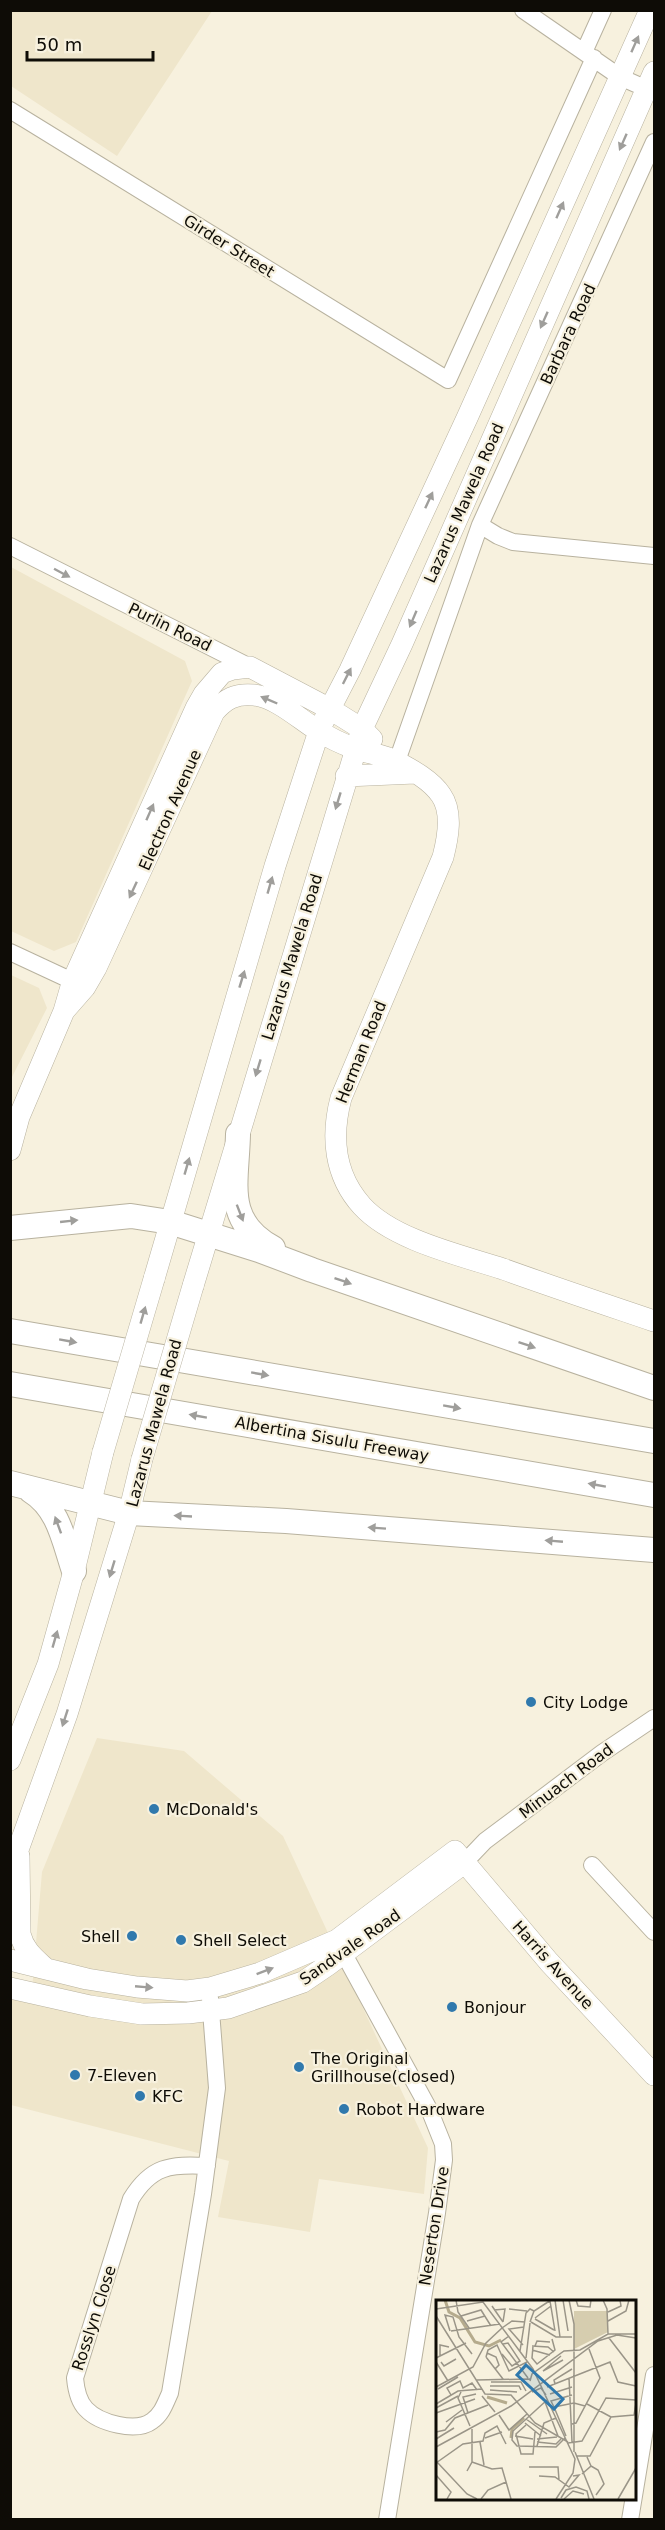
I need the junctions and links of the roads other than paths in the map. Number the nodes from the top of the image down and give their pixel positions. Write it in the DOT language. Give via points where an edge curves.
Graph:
graph roads {
  1 [pos="523,10"];
  2 [pos="603,10"];
  3 [pos="650,10"];
  4 [pos="589,55"];
  5 [pos="620,77"];
  6 [pos="651,80"];
  7 [pos="10,110"];
  8 [pos="654,142"];
  9 [pos="480,525"];
  10 [pos="10,546"];
  11 [pos="654,556"];
  12 [pos="250,667"];
  13 [pos="330,709"];
  14 [pos="319,731"];
  15 [pos="358,739"];
  16 [pos="394,760"];
  17 [pos="416,773"];
  18 [pos="346,776"];
  19 [pos="10,952"];
  20 [pos="79,983"];
  21 [pos="15,1121"];
  22 [pos="238,1134"];
  23 [pos="10,1150"];
  24 [pos="170,1222"];
  25 [pos="10,1228"];
  26 [pos="208,1235"];
  27 [pos="312,1270"];
  28 [pos="654,1321"];
  29 [pos="10,1331"];
  30 [pos="10,1384"];
  31 [pos="654,1388"];
  32 [pos="654,1441"];
  33 [pos="19,1486"];
  34 [pos="654,1495"];
  35 [pos="90,1504"];
  36 [pos="129,1513"];
  37 [pos="654,1550"];
  38 [pos="74,1571"];
  39 [pos="654,1718"];
  40 [pos="10,1760"];
  41 [pos="19,1853"];
  42 [pos="459,1857"];
  43 [pos="592,1865"];
  44 [pos="10,1872"];
  45 [pos="654,1932"];
  46 [pos="340,1947"];
  47 [pos="10,1960"];
  48 [pos="45,1968"];
  49 [pos="10,1988"];
  50 [pos="210,1988"];
  51 [pos="211,2011"];
  52 [pos="654,2075"];
  53 [pos="207,2166"];
  54 [pos="654,2375"];
  55 [pos="635,2490"];
  56 [pos="633,2500"];
  57 [pos="387,2520"];
  58 [pos="630,2520"];
  1 -- 4 [label="street"];
  2 -- 4 [label="street"];
  5 -- 3 [label="main road, Lazarus Mawela Road, one-way"];
  4 -- 5 [label="street"];
  4 -- 7 [label="street, Girder Street" via="448,380"];
  5 -- 6 [label="street"];
  13 -- 5 [label="main road, Lazarus Mawela Road, one-way" via="467,418"];
  6 -- 15 [label="main road, Lazarus Mawela Road, one-way"];
  8 -- 9 [label="street, Barbara Road"];
  9 -- 11 [label="street" via="513,542"];
  9 -- 16 [label="street, Barbara Road"];
  10 -- 12 [label="street, Purlin Road, one-way"];
  12 -- 13 [label="main road, Purlin Road"];
  20 -- 12 [label="main road, Electron Avenue, one-way" via="204,694 222,673"];
  13 -- 14 [label="main road, Lazarus Mawela Road"];
  13 -- 15 [label="main road, Herman Road"];
  14 -- 15 [label="main road, Herman Road"];
  14 -- 20 [label="main road, Electron Avenue, one-way" via="264,698 233,696 222,702 96,968"];
  24 -- 14 [label="main road, Lazarus Mawela Road, one-way"];
  15 -- 16 [label="main road, Herman Road"];
  15 -- 18 [label="main road, Lazarus Mawela Road"];
  16 -- 17 [label="main road, Herman Road"];
  17 -- 18 [label="main road"];
  17 -- 28 [label="main road, Herman Road" via="441,795 447,811 447,842 342,1098 336,1138 342,1174 362,1206 393,1229"];
  18 -- 22 [label="main road, Lazarus Mawela Road, one-way"];
  19 -- 20 [label="street"];
  20 -- 21 [label="main road, Electron Avenue"];
  21 -- 23 [label="main road, Electron Avenue"];
  22 -- 26 [label="main road, Lazarus Mawela Road"];
  22 -- 27 [label="highway, one-way" via="236,1202 240,1218 257,1238"];
  25 -- 24 [label="highway, one-way" via="131,1216"];
  24 -- 26 [label="highway"];
  35 -- 24 [label="main road, Lazarus Mawela Road, one-way, bridge"];
  26 -- 27 [label="highway"];
  26 -- 36 [label="main road, Lazarus Mawela Road, bridge"];
  27 -- 31 [label="highway, one-way"];
  29 -- 32 [label="highway, one-way"];
  34 -- 30 [label="highway, Albertina Sisulu Freeway, one-way"];
  33 -- 35 [label="highway"];
  38 -- 33 [label="highway, one-way" via="51,1508 39,1496"];
  35 -- 36 [label="highway"];
  35 -- 38 [label="main road, Lazarus Mawela Road"];
  37 -- 36 [label="highway, one-way" via="344,1525"];
  36 -- 41 [label="main road, Lazarus Mawela Road, one-way"];
  40 -- 38 [label="main road, Lazarus Mawela Road, one-way" via="48,1664"];
  39 -- 42 [label="street, Minuach Road"];
  41 -- 44 [label="main road, Lazarus Mawela Road"];
  41 -- 48 [label="main road" via="20,1934 23,1945"];
  42 -- 46 [label="main road, Sandvale Road"];
  42 -- 52 [label="main road, Harris Avenue"];
  43 -- 45 [label="street"];
  50 -- 46 [label="main road, Sandvale Road, one-way"];
  46 -- 51 [label="main road, Sandvale Road" via="303,1982"];
  46 -- 57 [label="street, Neserton Drive" via="429,2109 443,2144 437,2213"];
  47 -- 48 [label="main road, Sandvale Road"];
  48 -- 50 [label="main road, Sandvale Road, one-way" via="137,1987 187,1991"];
  49 -- 51 [label="main road, Sandvale Road" via="142,2014"];
  50 -- 51 [label="street, Rosslyn Close"];
  51 -- 53 [label="street, Rosslyn Close" via="217,2088"];
  53 -- 53 [label="street, Rosslyn Close" via="180,2164 162,2169 142,2181 131,2199 75,2378 82,2404 101,2419 130,2426 146,2425 158,2416 170,2393"];
  54 -- 55 [label="street"];
  56 -- 58 [label="street"];
}
